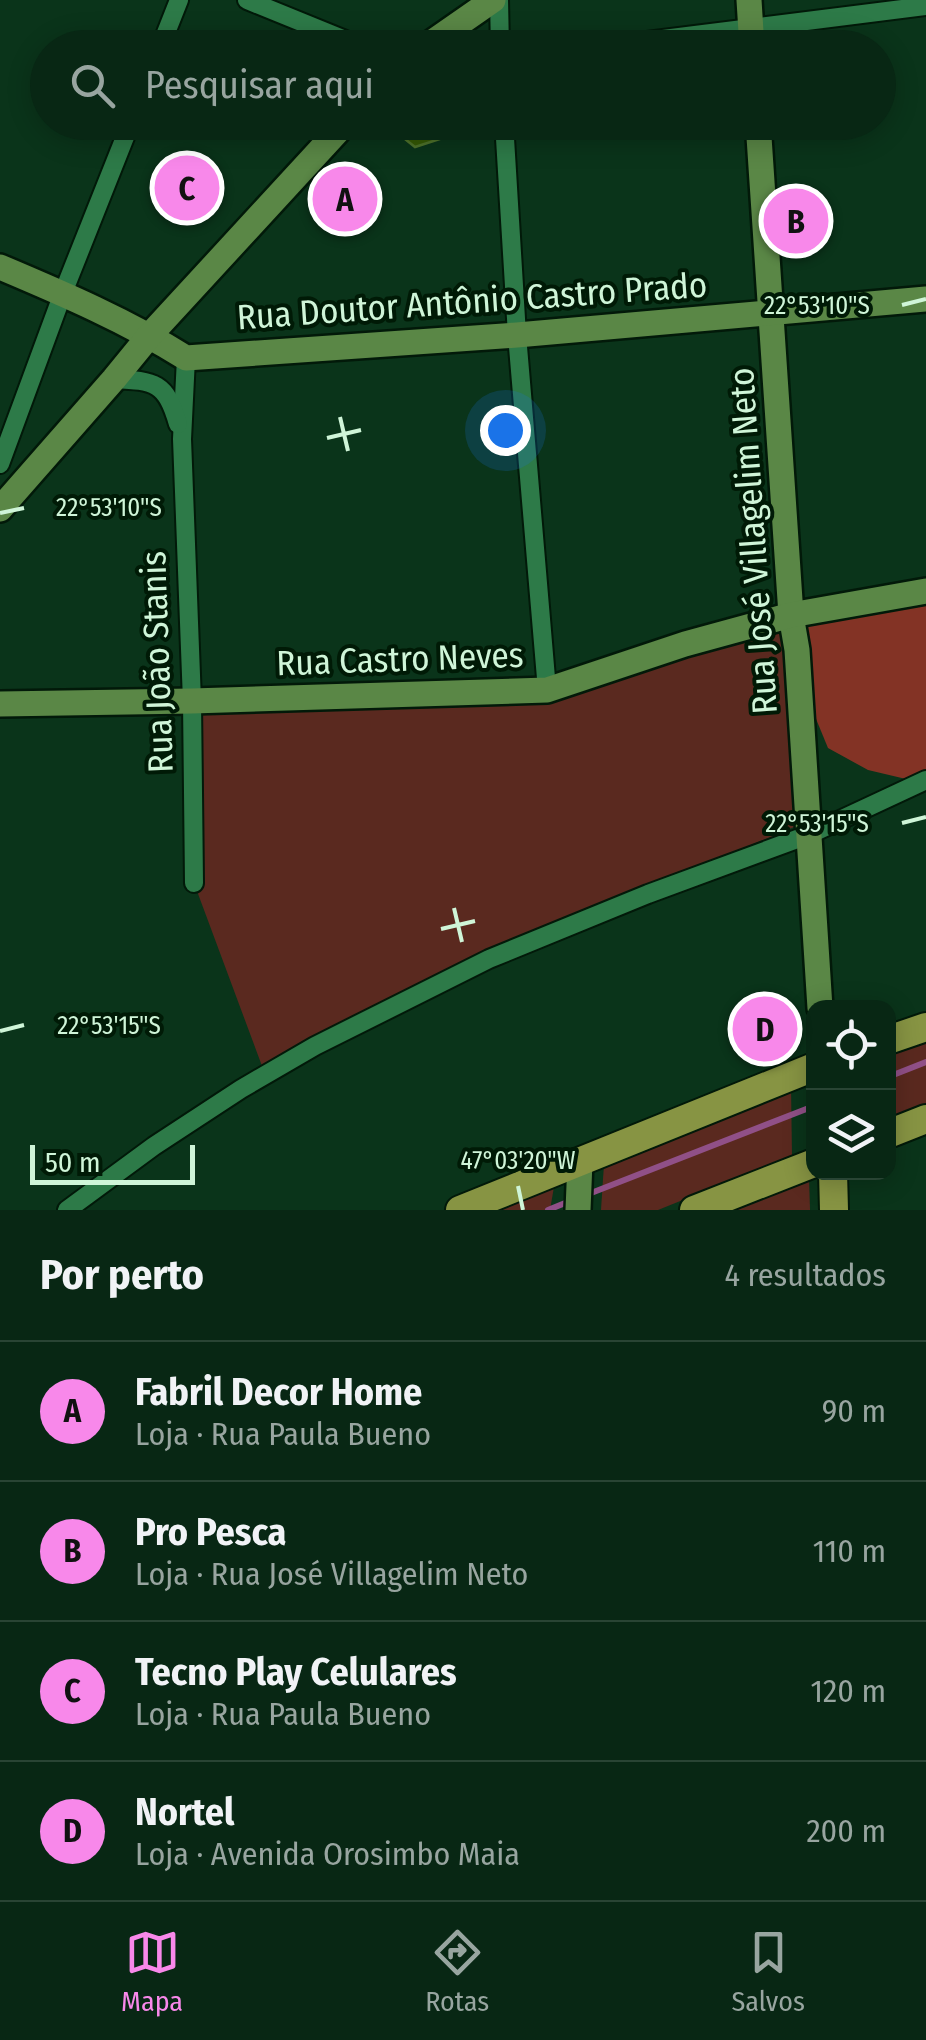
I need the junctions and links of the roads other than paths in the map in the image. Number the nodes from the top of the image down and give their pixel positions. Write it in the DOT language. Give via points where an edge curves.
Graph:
graph roads {
  1 [pos="180,0"];
  2 [pos="247,0"];
  3 [pos="496,0"];
  4 [pos="749,0"];
  5 [pos="926,6"];
  6 [pos="168,30"];
  7 [pos="320,30"];
  8 [pos="451,30"];
  9 [pos="498,30"];
  10 [pos="751,30"];
  11 [pos="791,30"];
  12 [pos="124,140"];
  13 [pos="329,140"];
  14 [pos="505,140"];
  15 [pos="759,140"];
  16 [pos="0,267"];
  17 [pos="63,293"];
  18 [pos="926,299"];
  19 [pos="771,314"];
  20 [pos="150,335"];
  21 [pos="516,336"];
  22 [pos="186,358"];
  23 [pos="114,380"];
  24 [pos="182,439"];
  25 [pos="0,464"];
  26 [pos="0,509"];
  27 [pos="926,591"];
  28 [pos="792,615"];
  29 [pos="546,690"];
  30 [pos="192,701"];
  31 [pos="0,704"];
  32 [pos="926,780"];
  33 [pos="808,835"];
  34 [pos="194,883"];
  35 [pos="819,1000"];
  36 [pos="926,1026"];
  37 [pos="896,1037"];
  38 [pos="806,1070"];
  39 [pos="926,1119"];
  40 [pos="896,1131"];
  41 [pos="806,1166"];
  42 [pos="580,1169"];
  43 [pos="832,1180"];
  44 [pos="67,1210"];
  45 [pos="460,1210"];
  46 [pos="578,1210"];
  47 [pos="694,1210"];
  48 [pos="834,1210"];
  1 -- 6 [label="street"];
  2 -- 7 [label="street"];
  3 -- 8 [label="main road"];
  3 -- 9 [label="street"];
  4 -- 10 [label="main road"];
  5 -- 11 [label="street"];
  12 -- 17 [label="street"];
  13 -- 20 [label="main road"];
  14 -- 21 [label="street"];
  15 -- 19 [label="main road, Rua José Villagelim Neto"];
  16 -- 17 [label="main road"];
  17 -- 20 [label="main road"];
  17 -- 25 [label="street"];
  18 -- 19 [label="main road, Rua Doutor Antônio Castro Prado"];
  19 -- 21 [label="main road, Rua Doutor Antônio Castro Prado"];
  19 -- 28 [label="main road, Rua José Villagelim Neto"];
  20 -- 22 [label="main road"];
  20 -- 23 [label="main road"];
  21 -- 22 [label="main road, Rua Doutor Antônio Castro Prado"];
  21 -- 29 [label="street"];
  22 -- 24 [label="street, Rua João Stanis"];
  23 -- 24 [label="street, Rua João Stanis" via="160,388 171,400"];
  23 -- 26 [label="main road"];
  24 -- 30 [label="street, Rua João Stanis"];
  27 -- 28 [label="main road, Rua Castro Neves"];
  28 -- 29 [label="main road, Rua Castro Neves"];
  28 -- 33 [label="main road, Rua José Villagelim Neto"];
  29 -- 30 [label="main road, Rua Castro Neves"];
  30 -- 31 [label="main road, Rua Castro Neves"];
  30 -- 34 [label="street, Rua João Stanis"];
  32 -- 33 [label="street"];
  33 -- 35 [label="main road, Rua José Villagelim Neto"];
  33 -- 44 [label="street" via="489,959 350,1028 241,1089"];
  36 -- 37 [label="main road"];
  38 -- 42 [label="main road"];
  39 -- 40 [label="main road"];
  41 -- 47 [label="main road"];
  42 -- 45 [label="main road"];
  42 -- 46 [label="main road"];
  43 -- 48 [label="main road"];
}
